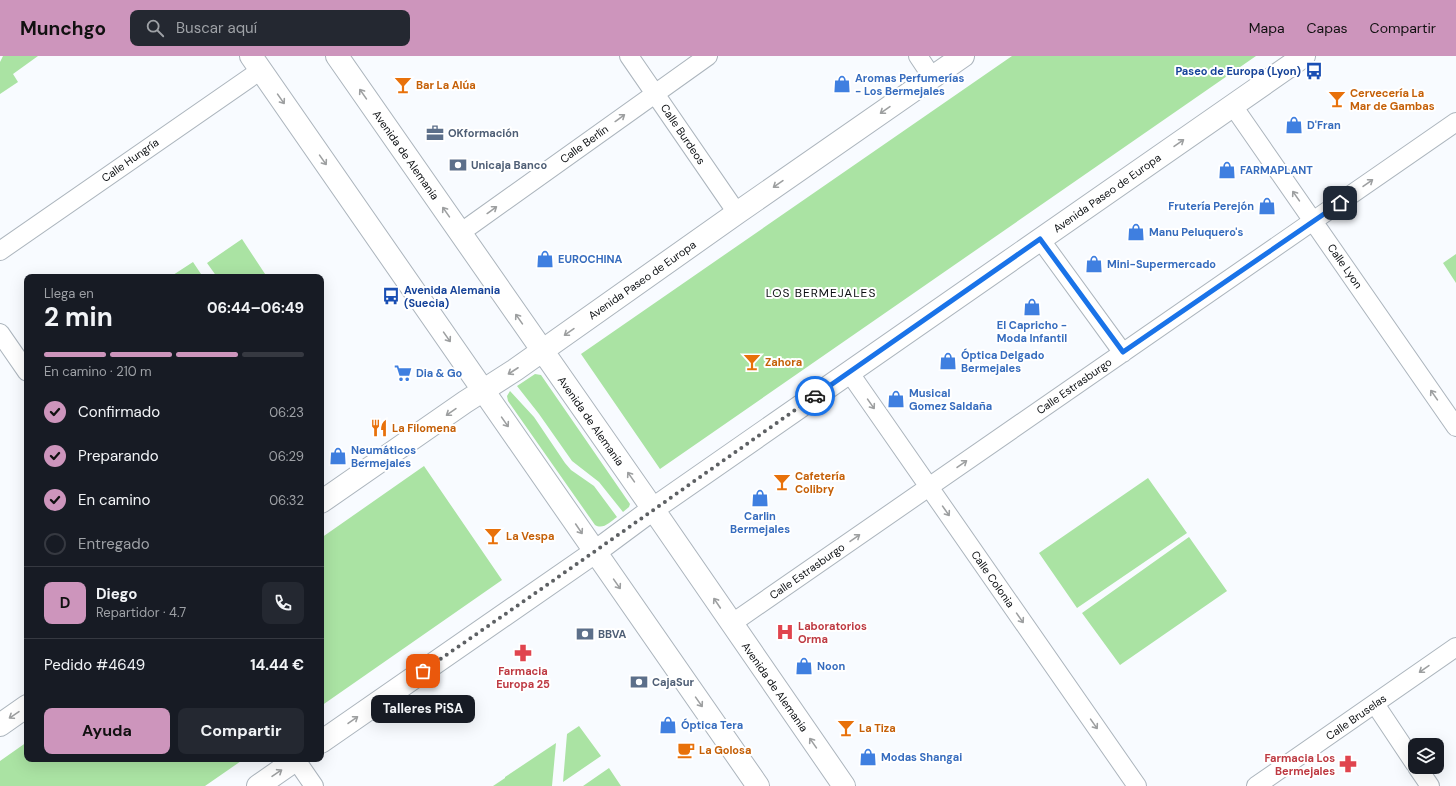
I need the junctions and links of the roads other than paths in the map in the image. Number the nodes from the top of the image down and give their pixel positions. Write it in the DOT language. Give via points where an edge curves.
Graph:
graph roads {
  1 [pos="337,56"];
  2 [pos="629,56"];
  3 [pos="708,56"];
  4 [pos="918,56"];
  5 [pos="963,56"];
  6 [pos="1304,56"];
  7 [pos="256,63"];
  8 [pos="932,77"];
  9 [pos="655,93"];
  10 [pos="1233,106"];
  11 [pos="1456,122"];
  12 [pos="736,212"];
  13 [pos="1314,221"];
  14 [pos="460,233"];
  15 [pos="1040,239"];
  16 [pos="0,251"];
  17 [pos="0,333"];
  18 [pos="542,351"];
  19 [pos="1123,352"];
  20 [pos="24,368"];
  21 [pos="849,372"];
  22 [pos="483,390"];
  23 [pos="1456,427"];
  24 [pos="929,487"];
  25 [pos="324,500"];
  26 [pos="653,509"];
  27 [pos="595,552"];
  28 [pos="731,624"];
  29 [pos="1456,647"];
  30 [pos="1375,704"];
  31 [pos="24,708"];
  32 [pos="0,725"];
  33 [pos="324,740"];
  34 [pos="1408,754"];
  35 [pos="292,762"];
  36 [pos="298,762"];
  37 [pos="1422,774"];
  38 [pos="258,786"];
  39 [pos="314,786"];
  40 [pos="758,786"];
  41 [pos="844,786"];
  42 [pos="1137,786"];
  43 [pos="1256,786"];
  44 [pos="1430,786"];
  14 -- 1 [label="street, Avenida de Alemania, one-way"];
  2 -- 9 [label="street, Calle Burdeos"];
  3 -- 9 [label="street, Calle Berlín"];
  4 -- 8 [label="street"];
  5 -- 8 [label="street, Avenida Paseo de Europa"];
  6 -- 10 [label="street, Avenida Paseo de Europa"];
  7 -- 16 [label="street, Calle Hungría"];
  7 -- 22 [label="street, one-way"];
  8 -- 12 [label="street, Avenida Paseo de Europa, one-way"];
  9 -- 12 [label="street, Calle Burdeos"];
  14 -- 9 [label="street, Calle Berlín, one-way"];
  13 -- 10 [label="street, Calle Lyon, one-way"];
  15 -- 10 [label="street, Avenida Paseo de Europa, one-way"];
  13 -- 11 [label="street, Calle Estrasburgo, one-way"];
  12 -- 18 [label="street, Avenida Paseo de Europa, one-way"];
  13 -- 19 [label="street, Calle Estrasburgo"];
  23 -- 13 [label="street, Calle Lyon, one-way"];
  18 -- 14 [label="street, Avenida de Alemania, one-way"];
  15 -- 19 [label="street"];
  15 -- 21 [label="street, Avenida Paseo de Europa"];
  17 -- 20 [label="street"];
  18 -- 22 [label="street, Avenida Paseo de Europa, one-way"];
  26 -- 18 [label="street, Avenida de Alemania, one-way"];
  24 -- 19 [label="street, Calle Estrasburgo, one-way"];
  21 -- 24 [label="street, Calle Colonia, one-way"];
  21 -- 26 [label="street, Avenida Paseo de Europa"];
  22 -- 25 [label="street, Avenida Paseo de Europa, one-way"];
  22 -- 27 [label="street, one-way"];
  28 -- 24 [label="street, Calle Estrasburgo, one-way"];
  24 -- 42 [label="street, Calle Colonia, one-way"];
  26 -- 27 [label="street, Avenida Paseo de Europa"];
  28 -- 26 [label="street, Avenida de Alemania, one-way"];
  33 -- 27 [label="street, Avenida Paseo de Europa, one-way"];
  27 -- 40 [label="street, one-way"];
  41 -- 28 [label="street, Avenida de Alemania, one-way"];
  29 -- 30 [label="street, Calle Bruselas, one-way"];
  30 -- 34 [label="street"];
  30 -- 43 [label="street, Calle Bruselas"];
  31 -- 32 [label="street, one-way"];
  38 -- 35 [label="street, one-way"];
  36 -- 39 [label="street"];
  37 -- 44 [label="street"];
}
